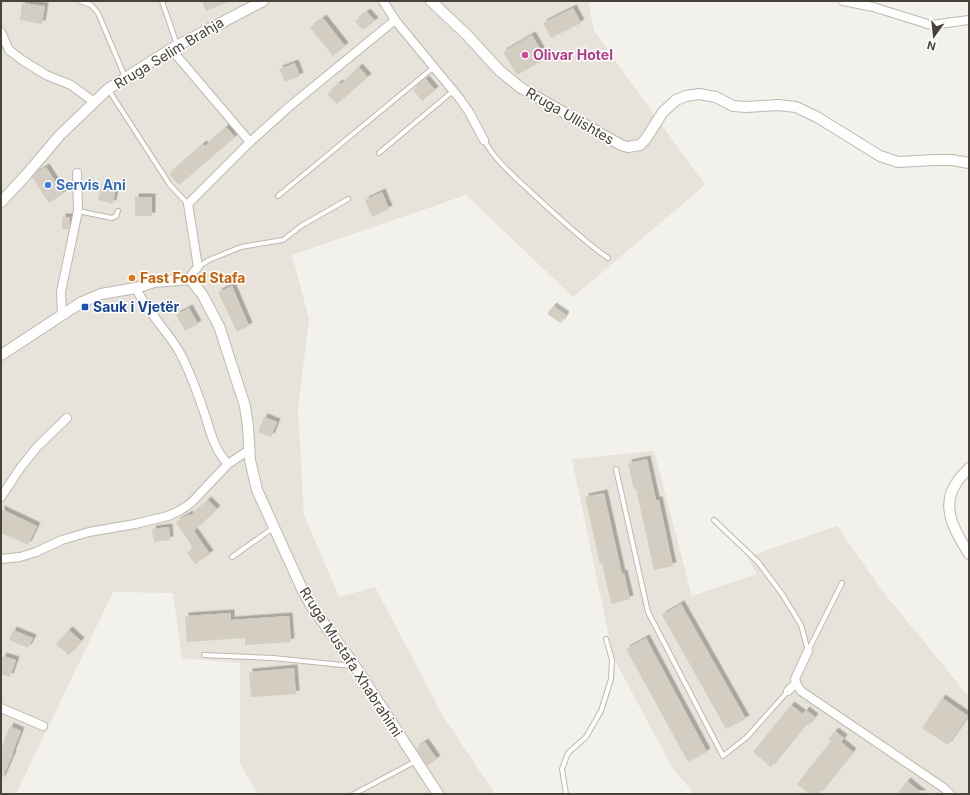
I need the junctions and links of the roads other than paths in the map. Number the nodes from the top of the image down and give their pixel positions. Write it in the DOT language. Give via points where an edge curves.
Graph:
graph roads {
  1 [pos="80,1"];
  2 [pos="162,1"];
  3 [pos="262,1"];
  4 [pos="383,1"];
  5 [pos="431,1"];
  6 [pos="843,1"];
  7 [pos="395,20"];
  8 [pos="969,20"];
  9 [pos="1,32"];
  10 [pos="174,47"];
  11 [pos="434,66"];
  12 [pos="125,77"];
  13 [pos="108,89"];
  14 [pos="453,91"];
  15 [pos="94,102"];
  16 [pos="484,140"];
  17 [pos="250,142"];
  18 [pos="379,153"];
  19 [pos="969,163"];
  20 [pos="77,173"];
  21 [pos="278,196"];
  22 [pos="348,199"];
  23 [pos="1,202"];
  24 [pos="188,204"];
  25 [pos="78,211"];
  26 [pos="118,211"];
  27 [pos="608,258"];
  28 [pos="198,267"];
  29 [pos="190,278"];
  30 [pos="136,288"];
  31 [pos="62,315"];
  32 [pos="1,355"];
  33 [pos="67,418"];
  34 [pos="249,450"];
  35 [pos="228,464"];
  36 [pos="969,468"];
  37 [pos="616,469"];
  38 [pos="1,497"];
  39 [pos="714,520"];
  40 [pos="274,528"];
  41 [pos="969,554"];
  42 [pos="232,557"];
  43 [pos="1,559"];
  44 [pos="842,583"];
  45 [pos="606,639"];
  46 [pos="808,651"];
  47 [pos="204,655"];
  48 [pos="355,666"];
  49 [pos="796,683"];
  50 [pos="788,691"];
  51 [pos="1,708"];
  52 [pos="43,726"];
  53 [pos="416,761"];
  54 [pos="354,794"];
  55 [pos="438,794"];
  56 [pos="566,794"];
  57 [pos="950,794"];
  1 -- 12 [label="lane" via="91,5 98,14"];
  2 -- 10 [label="lane"];
  3 -- 10 [label="street, Rruga Selim Brahja"];
  4 -- 7 [label="street"];
  5 -- 19 [label="street, Rruga Ullishtes" via="500,71 521,88 621,145 640,145 663,112 676,100 699,94 716,97 733,106 796,107 880,156 898,162 952,160"];
  6 -- 8 [label="street" via="873,7 931,25"];
  7 -- 11 [label="street"];
  7 -- 17 [label="street"];
  9 -- 15 [label="street" via="9,50 22,60 71,85"];
  10 -- 12 [label="street, Rruga Selim Brahja"];
  10 -- 17 [label="street"];
  11 -- 14 [label="street"];
  11 -- 21 [label="lane"];
  12 -- 13 [label="street, Rruga Selim Brahja"];
  13 -- 15 [label="street, Rruga Selim Brahja"];
  13 -- 24 [label="lane" via="170,185"];
  14 -- 16 [label="street" via="469,112"];
  14 -- 18 [label="lane"];
  15 -- 23 [label="street, Rruga Selim Brahja" via="60,135"];
  16 -- 27 [label="lane" via="505,169 570,228"];
  17 -- 24 [label="street"];
  20 -- 25 [label="street"];
  22 -- 28 [label="lane" via="301,226 283,240 241,247"];
  24 -- 28 [label="street"];
  25 -- 26 [label="lane" via="112,218"];
  25 -- 31 [label="street" via="61,292"];
  28 -- 29 [label="street"];
  29 -- 30 [label="street" via="154,282"];
  29 -- 34 [label="street, Rruga Mustafa Xhabrahimi" via="202,294 218,326 232,363 245,406"];
  30 -- 31 [label="street" via="101,294"];
  30 -- 35 [label="street" via="180,353 215,445 220,456"];
  31 -- 32 [label="street"];
  33 -- 38 [label="street" via="37,447"];
  34 -- 35 [label="street"];
  34 -- 40 [label="street, Rruga Mustafa Xhabrahimi" via="257,490"];
  35 -- 43 [label="street" via="191,503 168,516 89,532 20,557"];
  36 -- 41 [label="street" via="956,483 949,507 956,532"];
  37 -- 50 [label="lane" via="648,612 723,756 747,737"];
  39 -- 46 [label="lane" via="758,562 782,594 801,625"];
  40 -- 42 [label="lane"];
  40 -- 48 [label="street, Rruga Mustafa Xhabrahimi" via="312,607"];
  44 -- 46 [label="lane"];
  45 -- 56 [label="lane" via="612,660 611,679 600,712 586,737 568,753 562,768"];
  46 -- 49 [label="street" via="796,674"];
  47 -- 48 [label="lane" via="273,658"];
  48 -- 53 [label="street, Rruga Mustafa Xhabrahimi"];
  49 -- 50 [label="street"];
  49 -- 57 [label="street" via="801,691"];
  51 -- 52 [label="street"];
  53 -- 54 [label="lane"];
  53 -- 55 [label="street, Rruga Mustafa Xhabrahimi"];
}
